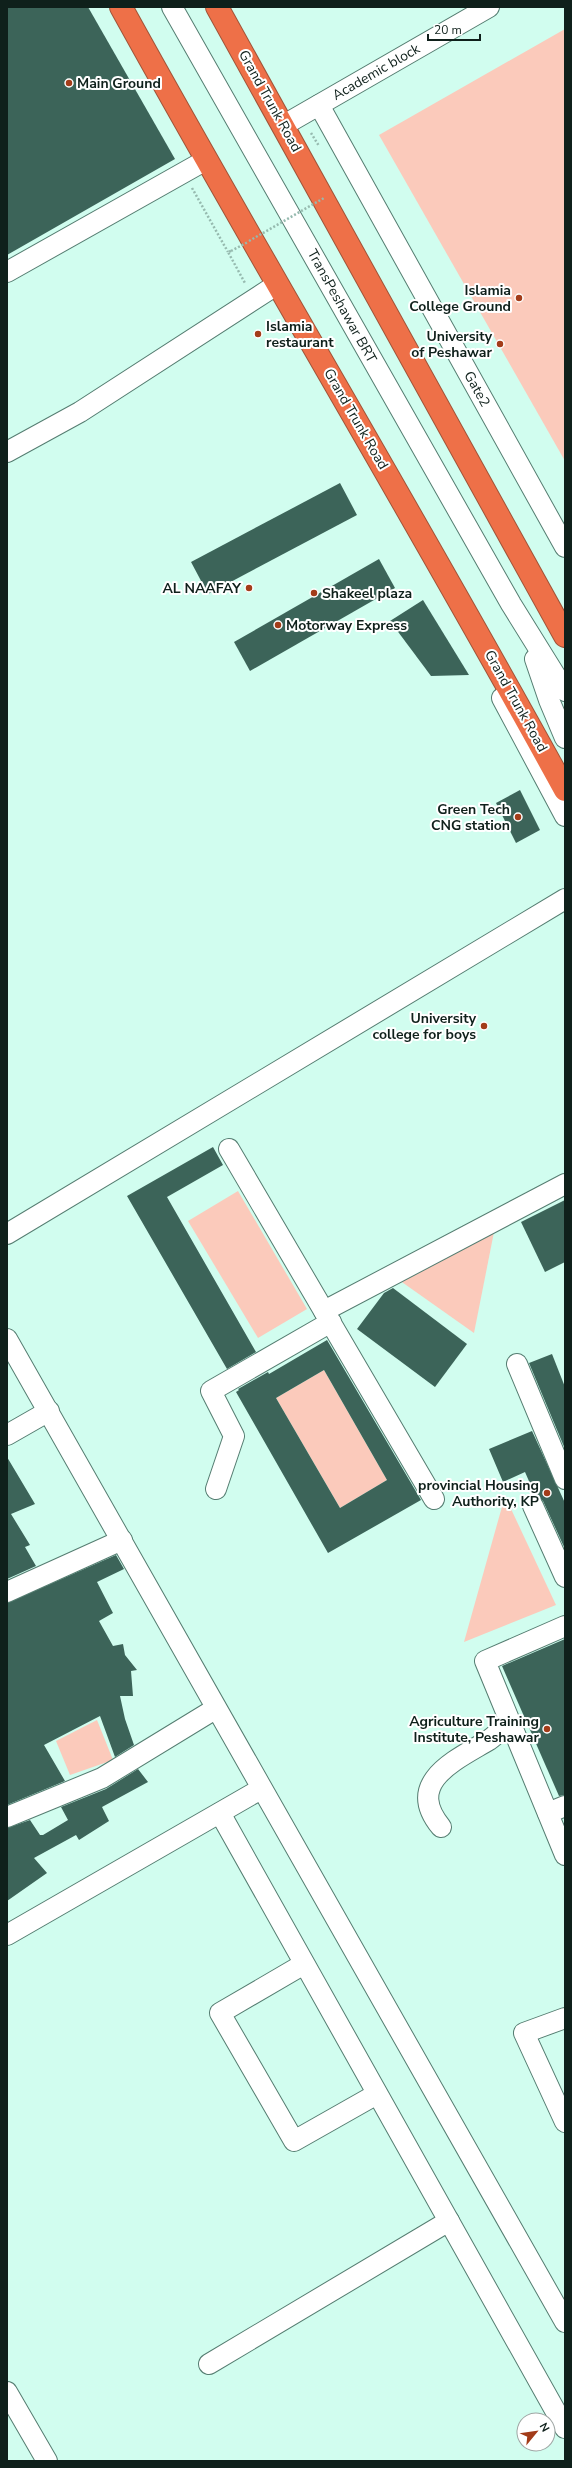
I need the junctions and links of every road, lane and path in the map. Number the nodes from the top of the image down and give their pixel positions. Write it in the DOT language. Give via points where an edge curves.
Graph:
graph roads {
  1 [pos="111,7"];
  2 [pos="121,7"];
  3 [pos="172,7"];
  4 [pos="218,7"];
  5 [pos="489,7"];
  6 [pos="319,105"];
  7 [pos="284,125"];
  8 [pos="196,166"];
  9 [pos="324,198"];
  10 [pos="229,252"];
  11 [pos="7,272"];
  12 [pos="270,288"];
  13 [pos="253,299"];
  14 [pos="7,452"];
  15 [pos="565,548"];
  16 [pos="510,604"];
  17 [pos="565,636"];
  18 [pos="565,691"];
  19 [pos="565,738"];
  20 [pos="565,790"];
  21 [pos="565,816"];
  22 [pos="565,899"];
  23 [pos="229,1149"];
  24 [pos="565,1184"];
  25 [pos="7,1234"];
  26 [pos="327,1317"];
  27 [pos="7,1340"];
  28 [pos="516,1364"];
  29 [pos="49,1411"];
  30 [pos="7,1434"];
  31 [pos="563,1468"];
  32 [pos="216,1489"];
  33 [pos="434,1499"];
  34 [pos="533,1506"];
  35 [pos="122,1540"];
  36 [pos="565,1577"];
  37 [pos="7,1592"];
  38 [pos="565,1626"];
  39 [pos="215,1709"];
  40 [pos="510,1722"];
  41 [pos="261,1789"];
  42 [pos="556,1809"];
  43 [pos="220,1813"];
  44 [pos="7,1817"];
  45 [pos="441,1827"];
  46 [pos="565,1856"];
  47 [pos="7,1935"];
  48 [pos="304,1964"];
  49 [pos="565,2018"];
  50 [pos="377,2094"];
  51 [pos="565,2122"];
  52 [pos="449,2221"];
  53 [pos="565,2322"];
  54 [pos="209,2364"];
  55 [pos="7,2392"];
  56 [pos="565,2428"];
  57 [pos="47,2461"];
  1 -- 8 [label="street"];
  2 -- 8 [label="highway, Grand Trunk Road"];
  3 -- 16 [label="street, TransPeshawar BRT"];
  4 -- 7 [label="highway, Grand Trunk Road"];
  5 -- 6 [label="street, Academic block"];
  6 -- 7 [label="street, Academic block"];
  6 -- 15 [label="street, Gate2"];
  7 -- 17 [label="highway, Grand Trunk Road"];
  8 -- 10 [label="path"];
  8 -- 11 [label="street"];
  8 -- 12 [label="street"];
  8 -- 20 [label="highway, Grand Trunk Road" via="466,610"];
  9 -- 10 [label="path, bridge"];
  10 -- 13 [label="path"];
  12 -- 13 [label="street"];
  12 -- 21 [label="street" via="409,527"];
  13 -- 14 [label="street" via="80,412"];
  16 -- 18 [label="street, TransPeshawar BRT"];
  16 -- 19 [label="street, TransPeshawar BRT" via="534,656"];
  22 -- 25 [label="street"];
  23 -- 26 [label="street"];
  24 -- 26 [label="street"];
  26 -- 32 [label="street" via="211,1391 234,1436"];
  26 -- 33 [label="street"];
  27 -- 29 [label="street"];
  28 -- 31 [label="street"];
  29 -- 30 [label="street"];
  29 -- 35 [label="street"];
  34 -- 36 [label="street"];
  35 -- 37 [label="street"];
  35 -- 39 [label="street"];
  38 -- 40 [label="street" via="485,1661"];
  39 -- 41 [label="street"];
  39 -- 44 [label="street" via="102,1778"];
  40 -- 42 [label="street"];
  40 -- 45 [label="street" via="490,1739 448,1765 433,1782 428,1804 430,1814"];
  41 -- 43 [label="street"];
  41 -- 53 [label="street"];
  42 -- 46 [label="street"];
  43 -- 47 [label="street"];
  43 -- 48 [label="street"];
  48 -- 50 [label="street"];
  48 -- 50 [label="street" via="220,2014 294,2141"];
  49 -- 51 [label="street" via="524,2033"];
  50 -- 52 [label="street"];
  52 -- 54 [label="street"];
  52 -- 56 [label="street"];
  55 -- 57 [label="street"];
}
